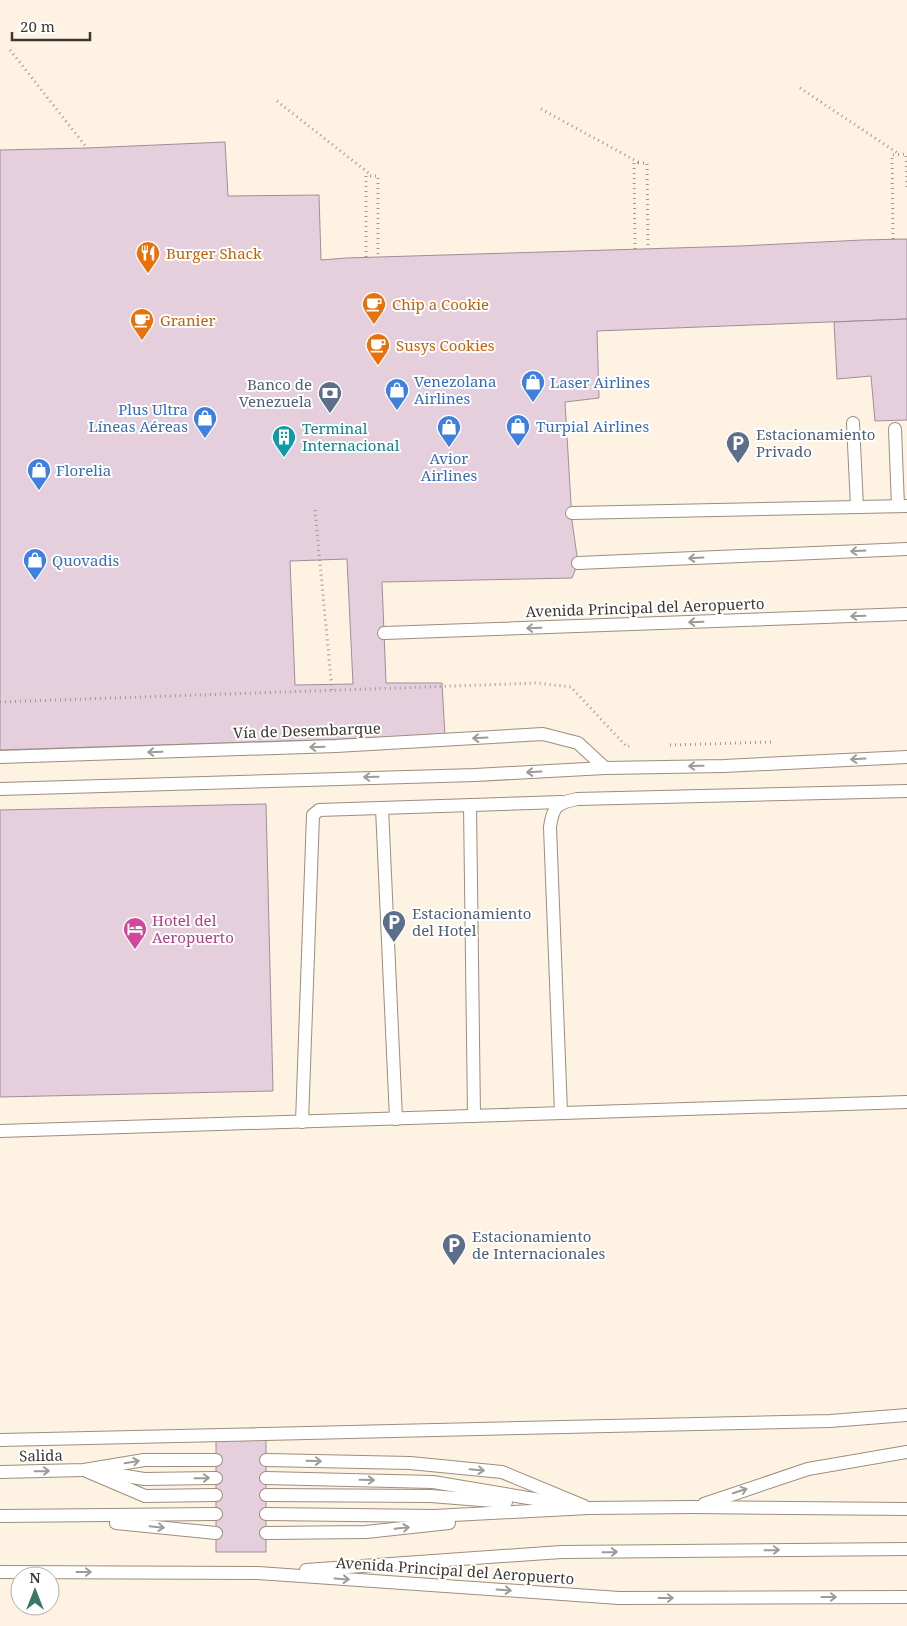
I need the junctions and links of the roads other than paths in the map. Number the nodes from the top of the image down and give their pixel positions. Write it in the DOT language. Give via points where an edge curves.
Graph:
graph roads {
  1 [pos="853,423"];
  2 [pos="895,430"];
  3 [pos="902,506"];
  4 [pos="857,507"];
  5 [pos="572,513"];
  6 [pos="907,549"];
  7 [pos="578,563"];
  8 [pos="907,614"];
  9 [pos="384,633"];
  10 [pos="0,757"];
  11 [pos="907,757"];
  12 [pos="605,768"];
  13 [pos="0,789"];
  14 [pos="907,791"];
  15 [pos="561,802"];
  16 [pos="470,805"];
  17 [pos="382,808"];
  18 [pos="907,1102"];
  19 [pos="561,1112"];
  20 [pos="474,1116"];
  21 [pos="396,1119"];
  22 [pos="302,1122"];
  23 [pos="0,1131"];
  24 [pos="907,1414"];
  25 [pos="0,1440"];
  26 [pos="907,1452"];
  27 [pos="216,1460"];
  28 [pos="266,1460"];
  29 [pos="84,1470"];
  30 [pos="0,1472"];
  31 [pos="216,1478"];
  32 [pos="266,1478"];
  33 [pos="266,1495"];
  34 [pos="216,1496"];
  35 [pos="694,1507"];
  36 [pos="589,1508"];
  37 [pos="907,1509"];
  38 [pos="216,1514"];
  39 [pos="266,1514"];
  40 [pos="0,1516"];
  41 [pos="56,1517"];
  42 [pos="216,1533"];
  43 [pos="266,1533"];
  44 [pos="907,1549"];
  45 [pos="0,1572"];
  46 [pos="258,1573"];
  47 [pos="907,1597"];
  1 -- 4 [label="lane"];
  2 -- 3 [label="lane"];
  3 -- 4 [label="lane"];
  4 -- 5 [label="lane"];
  6 -- 7 [label="lane, one-way"];
  8 -- 9 [label="lane, Avenida Principal del Aeropuerto, one-way"];
  12 -- 10 [label="lane, Vía de Desembarque, one-way" via="578,744 543,734 336,746"];
  11 -- 12 [label="lane, one-way"];
  12 -- 13 [label="lane, one-way"];
  14 -- 15 [label="lane" via="635,797"];
  15 -- 16 [label="lane"];
  15 -- 19 [label="lane" via="552,814 550,827"];
  16 -- 17 [label="lane"];
  16 -- 20 [label="lane"];
  17 -- 21 [label="lane"];
  17 -- 22 [label="lane" via="319,810 313,815"];
  18 -- 19 [label="lane"];
  19 -- 20 [label="lane"];
  20 -- 21 [label="lane"];
  21 -- 22 [label="lane"];
  22 -- 23 [label="lane"];
  24 -- 25 [label="lane" via="830,1421"];
  35 -- 26 [label="lane, one-way" via="808,1469"];
  29 -- 27 [label="lane, one-way" via="144,1460"];
  28 -- 36 [label="lane, one-way" via="410,1464 502,1472"];
  30 -- 29 [label="lane, Salida, one-way"];
  29 -- 31 [label="lane, one-way" via="144,1479"];
  29 -- 34 [label="lane" via="145,1496"];
  32 -- 36 [label="lane, one-way" via="433,1482"];
  33 -- 36 [label="lane" via="431,1496"];
  35 -- 36 [label="lane"];
  35 -- 37 [label="lane"];
  36 -- 39 [label="lane" via="434,1516"];
  43 -- 36 [label="lane, one-way" via="366,1532"];
  38 -- 41 [label="lane"];
  40 -- 41 [label="lane"];
  41 -- 42 [label="lane, one-way"];
  46 -- 44 [label="lane, one-way" via="561,1552"];
  45 -- 46 [label="lane, Avenida Principal del Aeropuerto, one-way"];
  46 -- 47 [label="lane, Avenida Principal del Aeropuerto, one-way" via="619,1598"];
}
